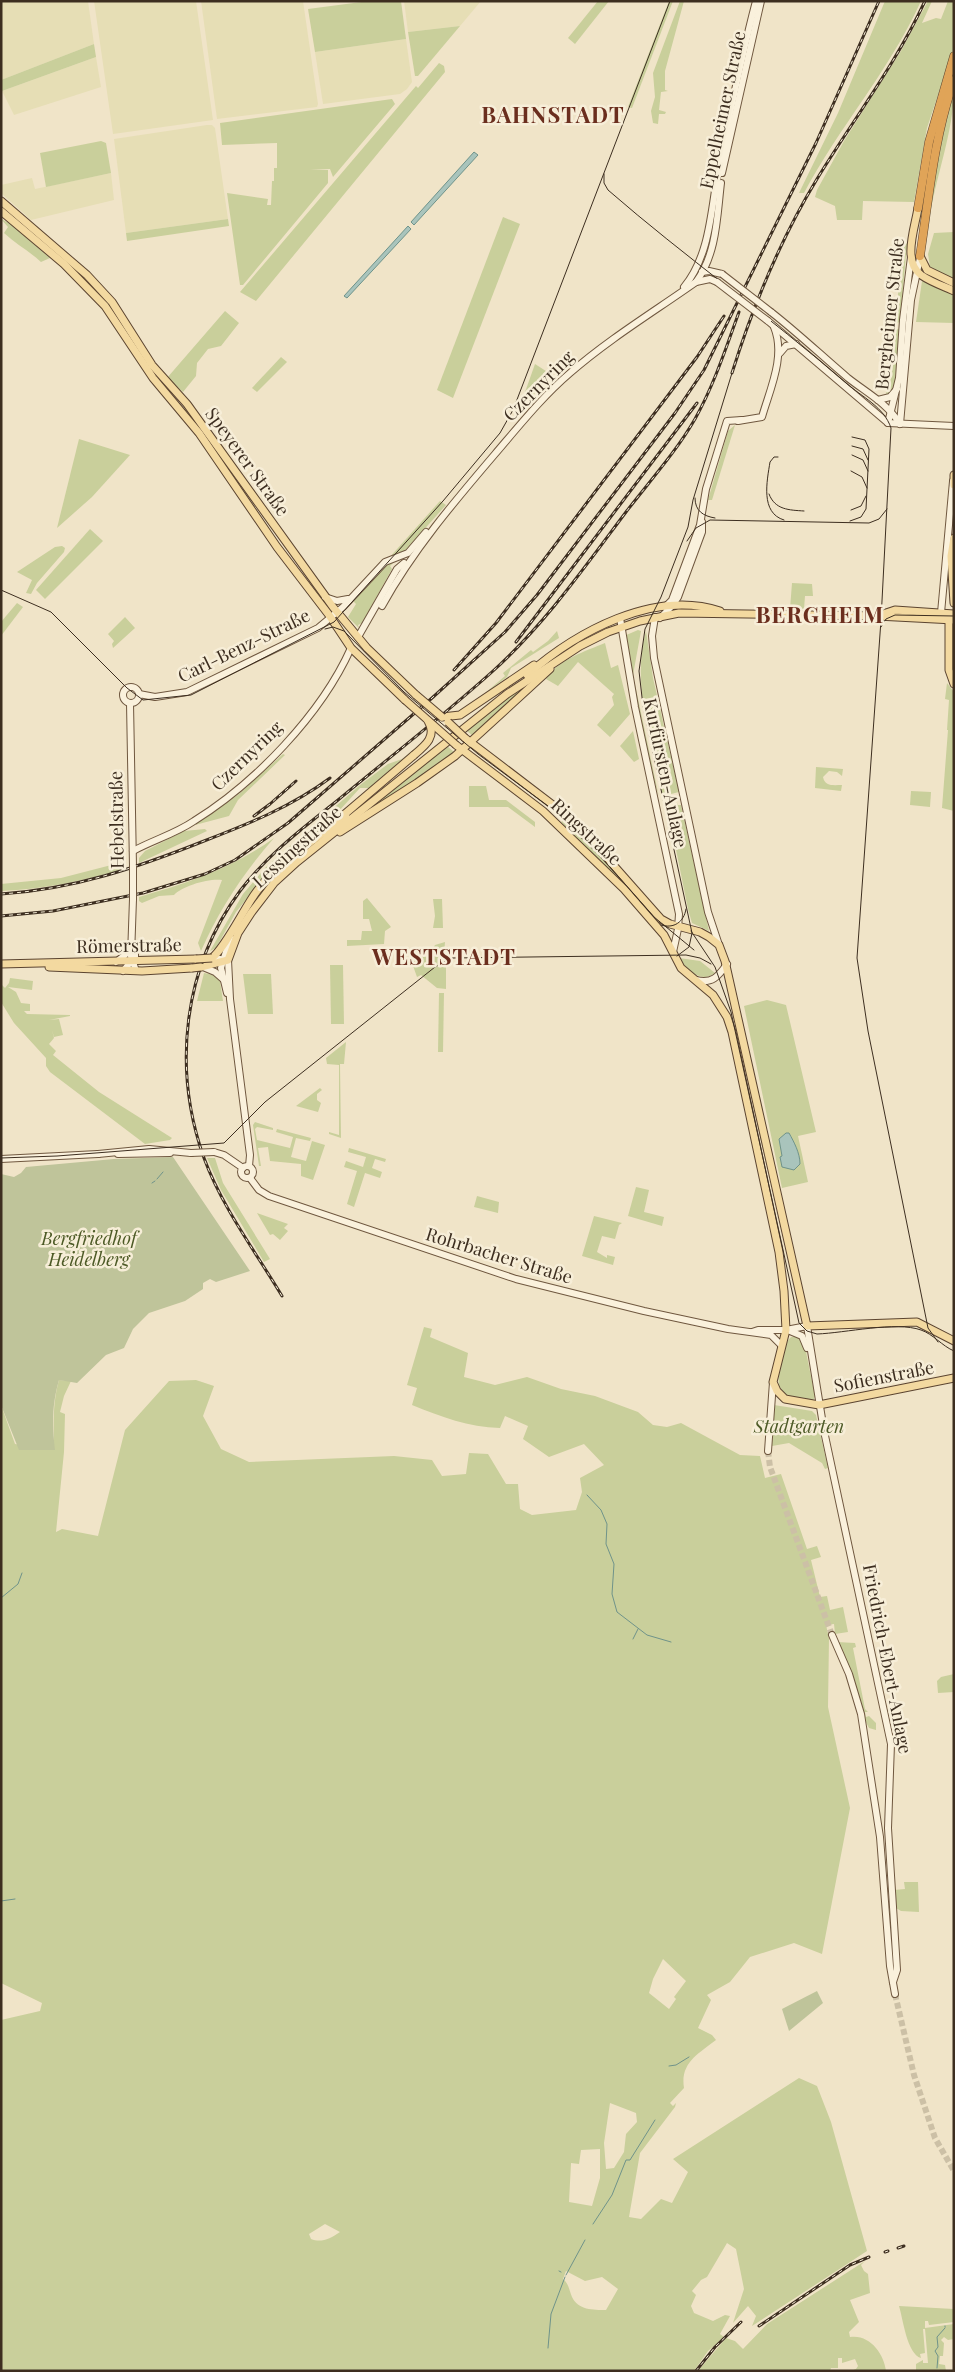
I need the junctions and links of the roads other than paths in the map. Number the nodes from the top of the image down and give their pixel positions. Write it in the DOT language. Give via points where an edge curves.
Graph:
graph roads {
  1 [pos="756,1"];
  2 [pos="762,1"];
  3 [pos="954,56"];
  4 [pos="954,80"];
  5 [pos="1,201"];
  6 [pos="918,208"];
  7 [pos="1,211"];
  8 [pos="703,254"];
  9 [pos="711,254"];
  10 [pos="911,256"];
  11 [pos="920,257"];
  12 [pos="706,271"];
  13 [pos="917,272"];
  14 [pos="722,274"];
  15 [pos="695,278"];
  16 [pos="926,278"];
  17 [pos="717,282"];
  18 [pos="954,283"];
  19 [pos="914,285"];
  20 [pos="954,291"];
  21 [pos="774,326"];
  22 [pos="796,344"];
  23 [pos="780,353"];
  24 [pos="898,388"];
  25 [pos="878,400"];
  26 [pos="896,418"];
  27 [pos="742,420"];
  28 [pos="888,426"];
  29 [pos="954,426"];
  30 [pos="724,430"];
  31 [pos="954,475"];
  32 [pos="954,480"];
  33 [pos="954,485"];
  34 [pos="701,518"];
  35 [pos="438,521"];
  36 [pos="954,538"];
  37 [pos="954,549"];
  38 [pos="951,556"];
  39 [pos="411,558"];
  40 [pos="326,597"];
  41 [pos="352,597"];
  42 [pos="678,597"];
  43 [pos="954,603"];
  44 [pos="382,606"];
  45 [pos="688,606"];
  46 [pos="667,609"];
  47 [pos="652,610"];
  48 [pos="338,612"];
  49 [pos="728,612"];
  50 [pos="949,616"];
  51 [pos="623,617"];
  52 [pos="331,618"];
  53 [pos="649,618"];
  54 [pos="620,627"];
  55 [pos="653,631"];
  56 [pos="584,634"];
  57 [pos="954,635"];
  58 [pos="358,638"];
  59 [pos="582,645"];
  60 [pos="352,649"];
  61 [pos="553,653"];
  62 [pos="561,658"];
  63 [pos="949,662"];
  64 [pos="954,684"];
  65 [pos="139,694"];
  66 [pos="507,694"];
  67 [pos="130,703"];
  68 [pos="442,717"];
  69 [pos="426,718"];
  70 [pos="467,740"];
  71 [pos="459,747"];
  72 [pos="361,809"];
  73 [pos="334,825"];
  74 [pos="330,836"];
  75 [pos="133,851"];
  76 [pos="271,875"];
  77 [pos="274,883"];
  78 [pos="237,921"];
  79 [pos="676,926"];
  80 [pos="695,931"];
  81 [pos="677,935"];
  82 [pos="133,936"];
  83 [pos="132,944"];
  84 [pos="719,945"];
  85 [pos="673,953"];
  86 [pos="224,960"];
  87 [pos="116,962"];
  88 [pos="131,962"];
  89 [pos="209,963"];
  90 [pos="1,964"];
  91 [pos="726,964"];
  92 [pos="1,968"];
  93 [pos="123,971"];
  94 [pos="136,971"];
  95 [pos="223,980"];
  96 [pos="696,980"];
  97 [pos="230,999"];
  98 [pos="1,1159"];
  99 [pos="244,1169"];
  100 [pos="250,1178"];
  101 [pos="807,1326"];
  102 [pos="786,1330"];
  103 [pos="752,1332"];
  104 [pos="954,1340"];
  105 [pos="781,1346"];
  106 [pos="810,1354"];
  107 [pos="954,1378"];
  108 [pos="773,1382"];
  109 [pos="819,1404"];
  110 [pos="768,1451"];
  111 [pos="832,1635"];
  112 [pos="886,1877"];
  113 [pos="894,1978"];
  114 [pos="895,1994"];
  1 -- 8 [label="main road, Eppelheimer Straße" via="719,163"];
  2 -- 9 [label="main road, Eppelheimer Straße" via="723,168"];
  3 -- 6 [label="highway" via="929,142"];
  4 -- 11 [label="highway" via="932,161"];
  5 -- 40 [label="main road, Speyerer Straße" via="87,275 112,302 152,365 199,420"];
  6 -- 10 [label="main road, Bergheimer Straße"];
  7 -- 52 [label="main road, Speyerer Straße" via="64,264 105,306 153,378 193,425 277,547"];
  8 -- 12 [label="main road, Eppelheimer Straße"];
  8 -- 15 [label="main road, Eppelheimer Straße"];
  9 -- 12 [label="main road, Eppelheimer Straße"];
  9 -- 14 [label="main road"];
  10 -- 13 [label="main road"];
  10 -- 24 [label="main road, Bergheimer Straße"];
  11 -- 13 [label="main road, Bergheimer Straße"];
  11 -- 18 [label="main road" via="928,270"];
  12 -- 14 [label="main road"];
  12 -- 15 [label="main road, Eppelheimer Straße"];
  12 -- 17 [label="main road"];
  13 -- 16 [label="main road"];
  13 -- 19 [label="main road, Bergheimer Straße"];
  14 -- 25 [label="main road, bridge"];
  15 -- 17 [label="main road"];
  15 -- 35 [label="main road, Czernyring" via="558,383"];
  16 -- 19 [label="main road"];
  16 -- 20 [label="main road"];
  17 -- 21 [label="main road, bridge"];
  19 -- 26 [label="main road, Bergheimer Straße" via="902,410"];
  21 -- 22 [label="main road"];
  21 -- 23 [label="main road"];
  22 -- 23 [label="main road" via="786,346"];
  22 -- 28 [label="main road"];
  23 -- 27 [label="main road" via="762,417"];
  24 -- 25 [label="main road" via="887,399"];
  24 -- 26 [label="main road, Bergheimer Straße"];
  25 -- 26 [label="main road"];
  26 -- 28 [label="main road"];
  26 -- 28 [label="main road, Bergheimer Straße"];
  26 -- 29 [label="main road"];
  27 -- 30 [label="main road" via="731,423"];
  27 -- 30 [label="main road" via="727,421"];
  30 -- 34 [label="main road"];
  31 -- 32 [label="main road"];
  32 -- 33 [label="main road"];
  32 -- 50 [label="main road" via="949,515"];
  34 -- 42 [label="main road" via="702,532"];
  34 -- 46 [label="main road"];
  35 -- 39 [label="main road, Czernyring"];
  35 -- 41 [label="main road, Czernyring" via="408,553 386,560"];
  36 -- 38 [label="main road"];
  37 -- 38 [label="main road"];
  38 -- 43 [label="main road"];
  39 -- 44 [label="main road, Czernyring"];
  39 -- 58 [label="main road, Czernyring" via="397,568"];
  40 -- 41 [label="main road" via="343,601"];
  40 -- 48 [label="main road, Speyerer Straße"];
  41 -- 48 [label="main road, Czernyring"];
  42 -- 45 [label="main road"];
  42 -- 46 [label="main road"];
  45 -- 46 [label="main road"];
  45 -- 49 [label="main road"];
  46 -- 47 [label="main road, Lessingstraße"];
  46 -- 49 [label="main road"];
  46 -- 53 [label="main road, Lessingstraße"];
  46 -- 55 [label="main road"];
  47 -- 51 [label="main road, Lessingstraße"];
  47 -- 53 [label="main road"];
  48 -- 52 [label="main road, Czernyring"];
  48 -- 58 [label="main road, Speyerer Straße"];
  49 -- 50 [label="main road"];
  50 -- 63 [label="main road"];
  51 -- 54 [label="main road, Kurfürsten-Anlage"];
  51 -- 56 [label="main road, Lessingstraße"];
  52 -- 58 [label="main road"];
  52 -- 60 [label="main road, Speyerer Straße"];
  52 -- 65 [label="main road, Carl-Benz-Straße" via="282,647 187,692 155,697"];
  53 -- 54 [label="main road, Lessingstraße"];
  53 -- 55 [label="main road"];
  54 -- 59 [label="main road, Lessingstraße"];
  54 -- 79 [label="main road, Kurfürsten-Anlage" via="679,914"];
  55 -- 84 [label="main road" via="654,658 671,742 708,912"];
  56 -- 59 [label="main road"];
  56 -- 61 [label="main road, Lessingstraße"];
  57 -- 63 [label="main road"];
  58 -- 68 [label="main road, Speyerer Straße, bridge"];
  59 -- 62 [label="main road, Lessingstraße"];
  60 -- 69 [label="main road, Speyerer Straße, bridge"];
  60 -- 75 [label="main road, Czernyring" via="303,722 240,788 193,822"];
  61 -- 66 [label="main road, Lessingstraße"];
  61 -- 68 [label="main road" via="460,715"];
  62 -- 66 [label="main road, Lessingstraße"];
  62 -- 70 [label="main road"];
  63 -- 64 [label="main road"];
  65 -- 67 [label="main road" via="137,700"];
  65 -- 67 [label="main road, Hebelstraße" via="135,687 125,689 123,697"];
  66 -- 72 [label="main road, Lessingstraße"];
  67 -- 75 [label="main road, Hebelstraße"];
  68 -- 70 [label="main road, Speyerer Straße, bridge"];
  69 -- 71 [label="main road, Speyerer Straße, bridge"];
  69 -- 73 [label="main road, bridge" via="432,731 427,744"];
  70 -- 71 [label="main road"];
  70 -- 79 [label="main road" via="561,811 663,920"];
  71 -- 74 [label="main road" via="440,767 358,822"];
  71 -- 85 [label="main road, Ringstraße" via="543,811 600,864 661,931"];
  72 -- 73 [label="main road, Lessingstraße"];
  72 -- 74 [label="main road, Lessingstraße"];
  73 -- 76 [label="main road, Lessingstraße"];
  74 -- 77 [label="main road, Lessingstraße"];
  75 -- 82 [label="main road, Hebelstraße, bridge"];
  76 -- 77 [label="main road"];
  76 -- 78 [label="main road, Lessingstraße"];
  77 -- 86 [label="main road, Lessingstraße" via="244,923"];
  78 -- 86 [label="main road, Lessingstraße"];
  78 -- 89 [label="main road"];
  79 -- 80 [label="main road"];
  79 -- 81 [label="main road, Kurfürsten-Anlage"];
  80 -- 81 [label="main road"];
  80 -- 84 [label="main road"];
  81 -- 85 [label="main road"];
  82 -- 83 [label="main road, Hebelstraße"];
  82 -- 88 [label="main road, Hebelstraße" via="135,957"];
  83 -- 87 [label="main road"];
  83 -- 88 [label="main road, Hebelstraße"];
  84 -- 91 [label="main road"];
  85 -- 96 [label="main road" via="681,968"];
  86 -- 89 [label="main road, Römerstraße"];
  86 -- 95 [label="main road"];
  86 -- 97 [label="main road"];
  87 -- 88 [label="main road, Römerstraße"];
  87 -- 90 [label="main road, Römerstraße"];
  88 -- 89 [label="main road, Römerstraße, bridge" via="196,959"];
  88 -- 93 [label="main road"];
  88 -- 94 [label="main road"];
  89 -- 94 [label="main road, Römerstraße, bridge" via="192,968"];
  89 -- 95 [label="main road"];
  91 -- 96 [label="main road" via="714,979 706,982"];
  91 -- 101 [label="main road"];
  92 -- 93 [label="main road, Römerstraße"];
  93 -- 94 [label="main road, Römerstraße"];
  95 -- 97 [label="main road"];
  96 -- 102 [label="main road" via="708,989 731,1027 781,1267"];
  97 -- 99 [label="main road" via="250,1155"];
  98 -- 99 [label="main road, Rohrbacher Straße, bridge" via="214,1152 223,1154"];
  99 -- 100 [label="main road, Rohrbacher Straße" via="243,1178"];
  99 -- 100 [label="main road" via="254,1172"];
  100 -- 103 [label="main road, Rohrbacher Straße" via="259,1190 269,1196 516,1279 644,1311"];
  101 -- 102 [label="main road, Rohrbacher Straße"];
  101 -- 104 [label="main road, Rohrbacher Straße" via="917,1322"];
  101 -- 106 [label="main road, Friedrich-Ebert-Anlage"];
  102 -- 103 [label="main road, Rohrbacher Straße"];
  102 -- 105 [label="main road"];
  102 -- 106 [label="main road" via="802,1336"];
  103 -- 105 [label="main road, Rohrbacher Straße" via="772,1336"];
  105 -- 108 [label="main road"];
  106 -- 109 [label="main road, Friedrich-Ebert-Anlage"];
  107 -- 109 [label="main road, Sofienstraße"];
  108 -- 109 [label="main road, Sofienstraße" via="780,1397"];
  108 -- 110 [label="main road"];
  109 -- 112 [label="main road, Friedrich-Ebert-Anlage" via="891,1744"];
  111 -- 112 [label="main road" via="859,1706"];
  112 -- 113 [label="main road" via="890,1966"];
  112 -- 113 [label="main road, Friedrich-Ebert-Anlage" via="897,1970"];
  113 -- 114 [label="main road"];
}
